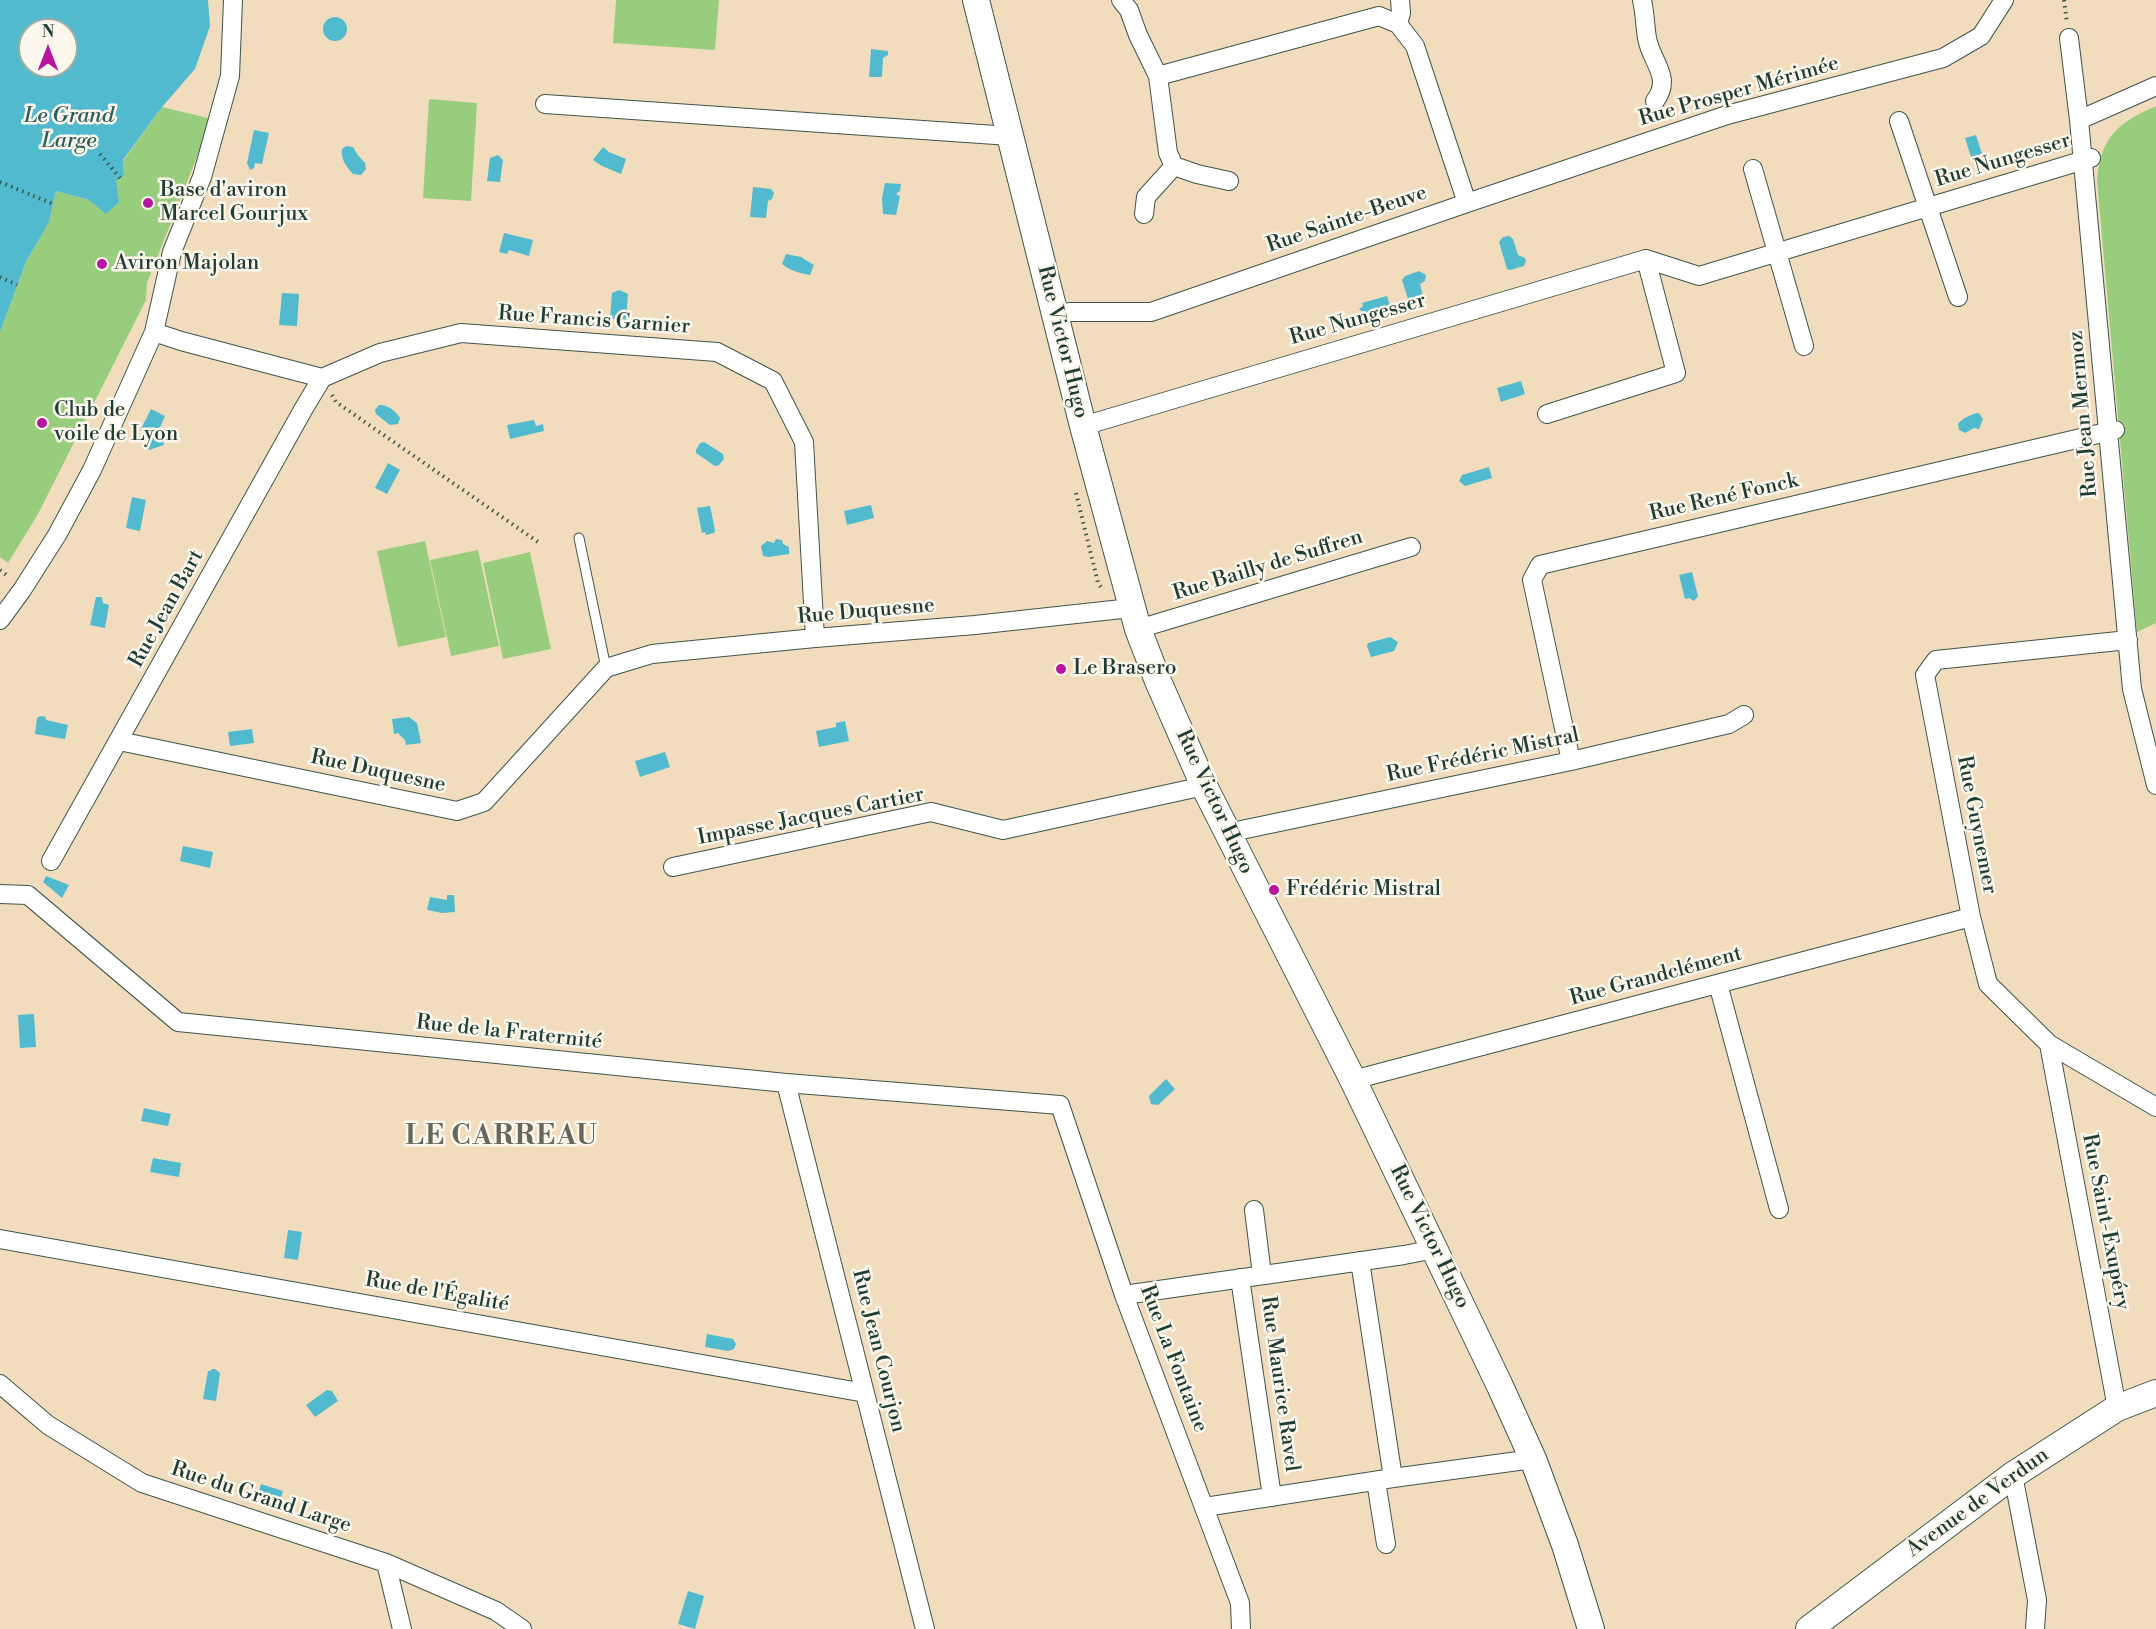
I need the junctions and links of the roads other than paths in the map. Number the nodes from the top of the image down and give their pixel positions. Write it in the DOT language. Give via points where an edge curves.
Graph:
graph roads {
  1 [pos="233,0"];
  2 [pos="976,0"];
  3 [pos="1400,0"];
  4 [pos="1642,0"];
  5 [pos="2004,0"];
  6 [pos="1127,3"];
  7 [pos="1398,24"];
  8 [pos="2069,38"];
  9 [pos="1158,76"];
  10 [pos="2156,86"];
  11 [pos="1655,101"];
  12 [pos="545,104"];
  13 [pos="2079,120"];
  14 [pos="1899,121"];
  15 [pos="1010,136"];
  16 [pos="2087,159"];
  17 [pos="1174,166"];
  18 [pos="1753,170"];
  19 [pos="1229,181"];
  20 [pos="1467,202"];
  21 [pos="1928,207"];
  22 [pos="1144,214"];
  23 [pos="1776,253"];
  24 [pos="1646,259"];
  25 [pos="1958,297"];
  26 [pos="1056,316"];
  27 [pos="154,333"];
  28 [pos="1804,346"];
  29 [pos="322,378"];
  30 [pos="1547,414"];
  31 [pos="1083,426"];
  32 [pos="2112,431"];
  33 [pos="579,538"];
  34 [pos="1412,547"];
  35 [pos="1135,618"];
  36 [pos="0,620"];
  37 [pos="815,638"];
  38 [pos="2128,640"];
  39 [pos="606,668"];
  40 [pos="1744,715"];
  41 [pos="120,741"];
  42 [pos="1571,761"];
  43 [pos="2156,785"];
  44 [pos="1204,786"];
  45 [pos="1227,833"];
  46 [pos="51,861"];
  47 [pos="673,867"];
  48 [pos="0,894"];
  49 [pos="1971,917"];
  50 [pos="1718,984"];
  51 [pos="2049,1044"];
  52 [pos="1353,1080"];
  53 [pos="786,1083"];
  54 [pos="1060,1105"];
  55 [pos="2156,1107"];
  56 [pos="1779,1209"];
  57 [pos="1254,1210"];
  58 [pos="0,1239"];
  59 [pos="1435,1249"];
  60 [pos="1360,1261"];
  61 [pos="1262,1275"];
  62 [pos="1240,1278"];
  63 [pos="1124,1295"];
  64 [pos="0,1384"];
  65 [pos="865,1393"];
  66 [pos="2156,1393"];
  67 [pos="2117,1408"];
  68 [pos="1533,1459"];
  69 [pos="2013,1475"];
  70 [pos="1385,1479"];
  71 [pos="1272,1497"];
  72 [pos="1205,1507"];
  73 [pos="1386,1544"];
  74 [pos="386,1563"];
  75 [pos="402,1629"];
  76 [pos="522,1629"];
  77 [pos="926,1629"];
  78 [pos="1241,1629"];
  79 [pos="1591,1629"];
  80 [pos="1809,1629"];
  81 [pos="2035,1629"];
  1 -- 27 [label="street" via="230,76 202,177 172,252"];
  2 -- 15 [label="street, Rue Victor Hugo"];
  3 -- 7 [label="street"];
  4 -- 11 [label="street, Rue Prosper Mérimée" via="1647,38 1663,88"];
  5 -- 20 [label="street, Rue Prosper Mérimée" via="1981,36 1943,58 1727,115"];
  6 -- 9 [label="street"];
  7 -- 9 [label="street" via="1379,16"];
  7 -- 20 [label="street" via="1415,46"];
  8 -- 13 [label="street, Rue Jean Mermoz"];
  9 -- 17 [label="street" via="1168,153"];
  10 -- 13 [label="street"];
  12 -- 15 [label="street"];
  13 -- 16 [label="street, Rue Jean Mermoz"];
  14 -- 21 [label="street, Rue Nungesser"];
  15 -- 26 [label="street, Rue Victor Hugo"];
  16 -- 21 [label="street, Rue Nungesser"];
  16 -- 32 [label="street, Rue Jean Mermoz"];
  17 -- 19 [label="street"];
  17 -- 22 [label="street" via="1146,197"];
  18 -- 23 [label="street"];
  20 -- 26 [label="street, Rue Sainte-Beuve" via="1151,312 1069,312"];
  21 -- 23 [label="street, Rue Nungesser"];
  21 -- 25 [label="street, Rue Nungesser"];
  23 -- 24 [label="street, Rue Nungesser" via="1699,276"];
  23 -- 28 [label="street"];
  24 -- 30 [label="street" via="1676,373"];
  24 -- 31 [label="street, Rue Nungesser"];
  26 -- 31 [label="street, Rue Victor Hugo"];
  27 -- 29 [label="street"];
  27 -- 36 [label="street" via="92,470 57,535"];
  29 -- 37 [label="street, Rue Francis Garnier" via="380,353 461,333 717,352 773,381 804,442"];
  29 -- 41 [label="street, Rue Jean Bart"];
  31 -- 35 [label="street, Rue Victor Hugo"];
  32 -- 38 [label="street, Rue Jean Mermoz"];
  32 -- 42 [label="street, Rue René Fonck" via="1540,565 1532,580"];
  33 -- 39 [label="lane"];
  34 -- 35 [label="street, Rue Bailly de Suffren"];
  35 -- 37 [label="street, Rue Duquesne"];
  35 -- 44 [label="street, Rue Victor Hugo"];
  37 -- 39 [label="street, Rue Duquesne" via="652,654"];
  38 -- 43 [label="street, Rue Jean Mermoz" via="2132,689"];
  38 -- 49 [label="street, Rue Guynemer" via="1936,660 1925,675"];
  39 -- 41 [label="street, Rue Duquesne" via="484,802 457,811"];
  40 -- 42 [label="street, Rue Frédéric Mistral" via="1729,724"];
  41 -- 46 [label="street, Rue Jean Bart"];
  42 -- 45 [label="street, Rue Frédéric Mistral"];
  44 -- 45 [label="street, Rue Victor Hugo"];
  44 -- 47 [label="street, Impasse Jacques Cartier" via="1003,830 931,812"];
  45 -- 52 [label="street, Rue Victor Hugo"];
  48 -- 53 [label="street, Rue de la Fraternité" via="28,895 178,1022"];
  49 -- 50 [label="street, Rue Grandclément"];
  49 -- 51 [label="street, Rue Guynemer" via="1988,984"];
  50 -- 52 [label="street, Rue Grandclément"];
  50 -- 56 [label="street"];
  51 -- 55 [label="street, Rue Guynemer"];
  51 -- 67 [label="street, Rue Saint-Exupéry"];
  52 -- 59 [label="street, Rue Victor Hugo"];
  53 -- 54 [label="street, Rue de la Fraternité"];
  53 -- 65 [label="street, Rue Jean Courjon"];
  54 -- 63 [label="street, Rue La Fontaine"];
  57 -- 61 [label="street"];
  58 -- 65 [label="street, Rue de l'Égalité"];
  59 -- 60 [label="street"];
  59 -- 68 [label="street, Rue Victor Hugo"];
  60 -- 61 [label="street"];
  60 -- 70 [label="street"];
  61 -- 62 [label="street"];
  62 -- 63 [label="street"];
  62 -- 71 [label="street, Rue Maurice Ravel"];
  63 -- 72 [label="street, Rue La Fontaine"];
  64 -- 74 [label="street, Rue du Grand Large" via="48,1425 142,1483"];
  65 -- 77 [label="street, Rue Jean Courjon"];
  66 -- 67 [label="street, Avenue de Verdun"];
  67 -- 69 [label="street, Avenue de Verdun"];
  68 -- 70 [label="street"];
  68 -- 79 [label="street, Rue Victor Hugo"];
  69 -- 80 [label="street, Avenue de Verdun"];
  69 -- 81 [label="street" via="2037,1600"];
  70 -- 71 [label="street"];
  70 -- 73 [label="street"];
  71 -- 72 [label="street"];
  72 -- 78 [label="street, Rue La Fontaine" via="1240,1603"];
  74 -- 75 [label="street"];
  74 -- 76 [label="street, Rue du Grand Large" via="496,1611"];
}
